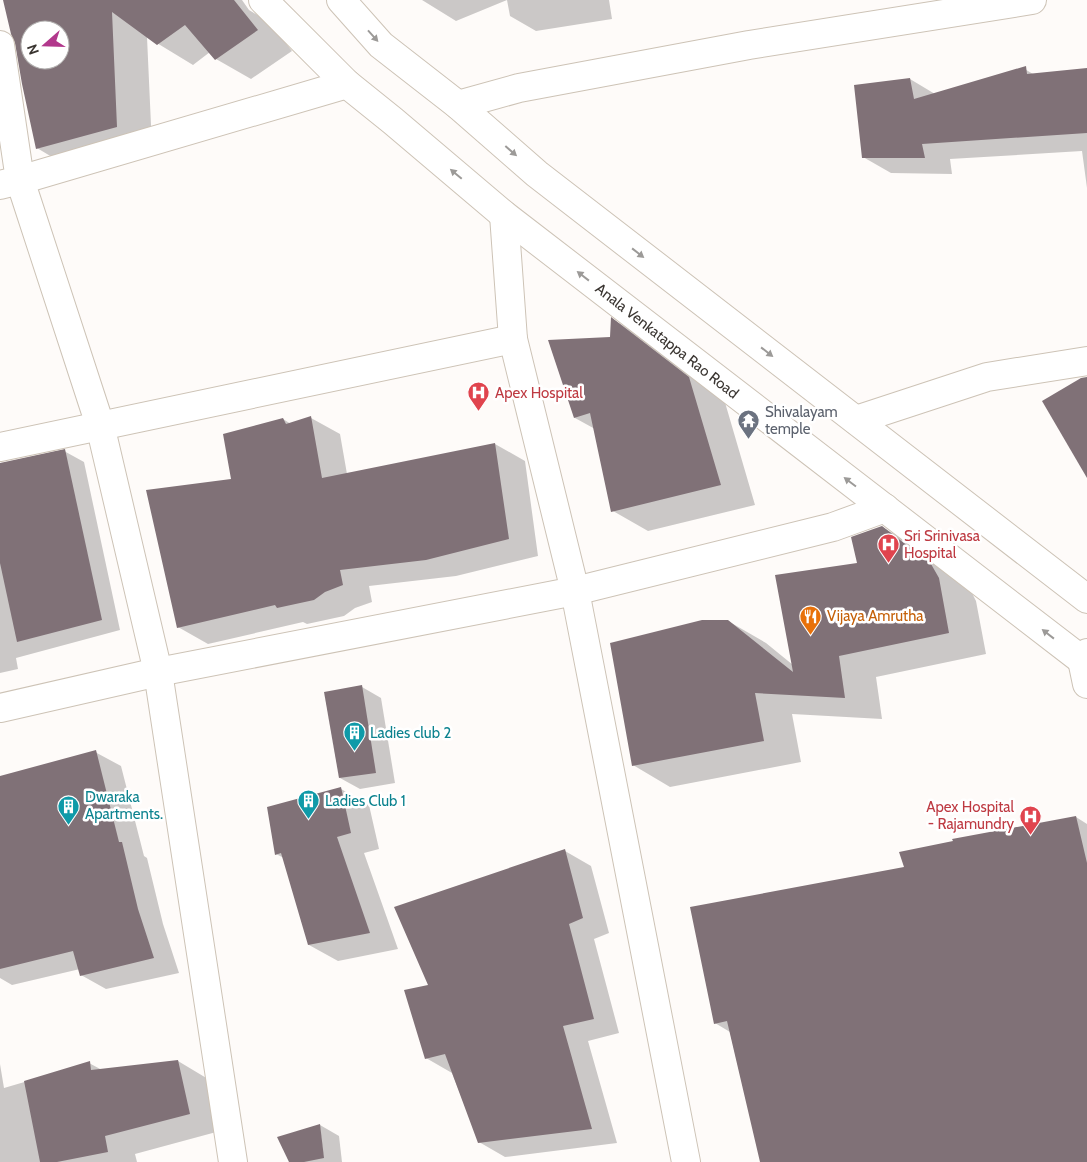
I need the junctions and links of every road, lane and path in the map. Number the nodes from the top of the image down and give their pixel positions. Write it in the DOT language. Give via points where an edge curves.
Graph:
graph roads {
  1 [pos="263,0"];
  2 [pos="341,0"];
  3 [pos="1032,0"];
  4 [pos="0,45"];
  5 [pos="347,84"];
  6 [pos="458,104"];
  7 [pos="10,182"];
  8 [pos="504,215"];
  9 [pos="513,339"];
  10 [pos="1087,361"];
  11 [pos="856,420"];
  12 [pos="100,425"];
  13 [pos="0,446"];
  14 [pos="885,508"];
  15 [pos="575,591"];
  16 [pos="1087,598"];
  17 [pos="1086,665"];
  18 [pos="158,672"];
  19 [pos="0,708"];
  20 [pos="234,1162"];
  21 [pos="686,1162"];
  1 -- 5 [label="street, Anala Venkatappa Rao Road"];
  2 -- 6 [label="street, one-way" via="381,45"];
  3 -- 6 [label="street" via="730,49 519,88"];
  4 -- 7 [label="street"];
  5 -- 7 [label="street"];
  8 -- 5 [label="street, Anala Venkatappa Rao Road, one-way"];
  6 -- 11 [label="street, one-way" via="537,174"];
  7 -- 12 [label="street"];
  8 -- 9 [label="street"];
  14 -- 8 [label="street, Anala Venkatappa Rao Road, one-way"];
  9 -- 12 [label="street"];
  9 -- 15 [label="street"];
  10 -- 11 [label="street" via="987,377"];
  11 -- 16 [label="street"];
  12 -- 13 [label="street"];
  12 -- 18 [label="street"];
  14 -- 15 [label="street" via="833,527"];
  17 -- 14 [label="street, Anala Venkatappa Rao Road, one-way"];
  15 -- 18 [label="street"];
  15 -- 21 [label="street"];
  18 -- 19 [label="street"];
  18 -- 20 [label="street"];
}
